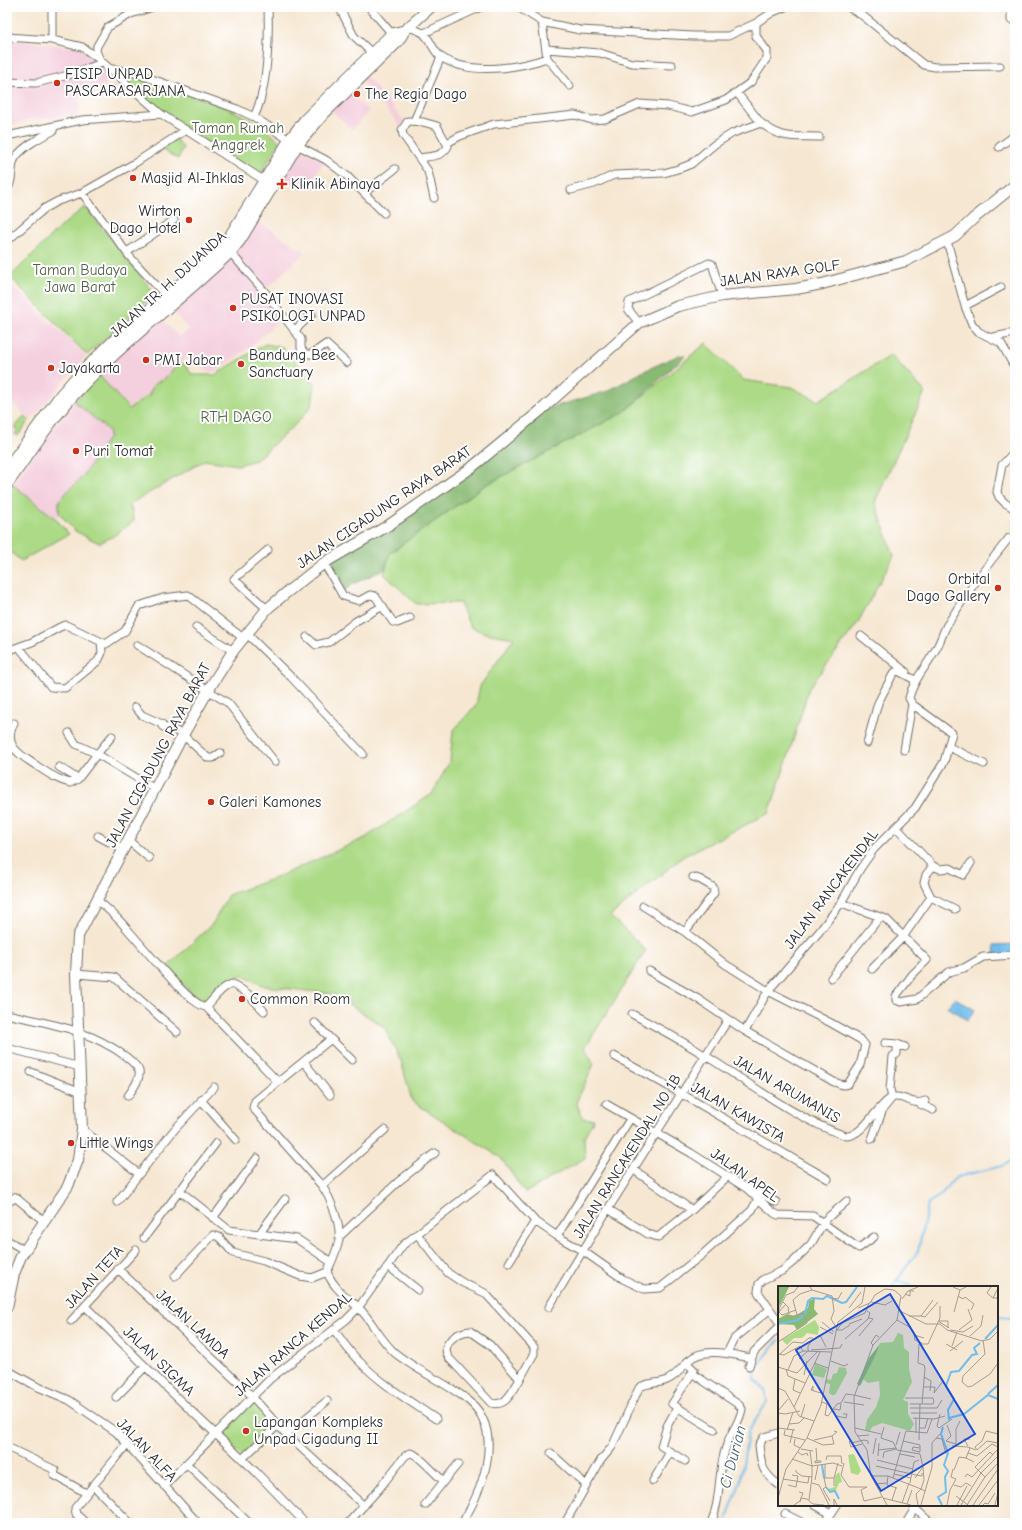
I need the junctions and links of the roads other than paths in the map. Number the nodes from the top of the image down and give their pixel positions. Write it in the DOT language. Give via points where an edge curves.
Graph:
graph roads {
  1 [pos="52,7"];
  2 [pos="152,7"];
  3 [pos="268,7"];
  4 [pos="339,7"];
  5 [pos="369,7"];
  6 [pos="430,7"];
  7 [pos="481,7"];
  8 [pos="518,7"];
  9 [pos="785,7"];
  10 [pos="848,7"];
  11 [pos="1011,7"];
  12 [pos="1010,20"];
  13 [pos="542,22"];
  14 [pos="756,23"];
  15 [pos="406,29"];
  16 [pos="424,33"];
  17 [pos="392,34"];
  18 [pos="7,37"];
  19 [pos="52,40"];
  20 [pos="546,49"];
  21 [pos="372,53"];
  22 [pos="441,56"];
  23 [pos="547,58"];
  24 [pos="103,64"];
  25 [pos="672,65"];
  26 [pos="1000,66"];
  27 [pos="7,82"];
  28 [pos="570,86"];
  29 [pos="737,92"];
  30 [pos="161,114"];
  31 [pos="254,117"];
  32 [pos="414,121"];
  33 [pos="761,123"];
  34 [pos="54,126"];
  35 [pos="186,130"];
  36 [pos="1015,135"];
  37 [pos="7,136"];
  38 [pos="819,137"];
  39 [pos="293,143"];
  40 [pos="447,143"];
  41 [pos="999,147"];
  42 [pos="420,158"];
  43 [pos="395,169"];
  44 [pos="268,183"];
  45 [pos="1014,188"];
  46 [pos="7,190"];
  47 [pos="571,190"];
  48 [pos="82,193"];
  49 [pos="364,193"];
  50 [pos="434,198"];
  51 [pos="384,213"];
  52 [pos="174,220"];
  53 [pos="7,241"];
  54 [pos="947,241"];
  55 [pos="127,252"];
  56 [pos="230,252"];
  57 [pos="1001,287"];
  58 [pos="718,297"];
  59 [pos="169,300"];
  60 [pos="965,306"];
  61 [pos="312,314"];
  62 [pos="639,323"];
  63 [pos="294,331"];
  64 [pos="1015,333"];
  65 [pos="993,338"];
  66 [pos="347,363"];
  67 [pos="1015,368"];
  68 [pos="1015,451"];
  69 [pos="7,469"];
  70 [pos="8,482"];
  71 [pos="1015,509"];
  72 [pos="1015,536"];
  73 [pos="268,550"];
  74 [pos="324,563"];
  75 [pos="383,606"];
  76 [pos="267,609"];
  77 [pos="410,618"];
  78 [pos="196,627"];
  79 [pos="245,636"];
  80 [pos="861,636"];
  81 [pos="307,637"];
  82 [pos="101,642"];
  83 [pos="137,645"];
  84 [pos="19,647"];
  85 [pos="7,651"];
  86 [pos="233,651"];
  87 [pos="916,678"];
  88 [pos="209,689"];
  89 [pos="912,704"];
  90 [pos="136,707"];
  91 [pos="14,723"];
  92 [pos="69,733"];
  93 [pos="183,735"];
  94 [pos="112,736"];
  95 [pos="867,743"];
  96 [pos="949,747"];
  97 [pos="904,750"];
  98 [pos="220,753"];
  99 [pos="97,754"];
  100 [pos="363,754"];
  101 [pos="275,762"];
  102 [pos="984,764"];
  103 [pos="59,767"];
  104 [pos="78,779"];
  105 [pos="155,789"];
  106 [pos="896,827"];
  107 [pos="98,836"];
  108 [pos="129,840"];
  109 [pos="124,850"];
  110 [pos="149,858"];
  111 [pos="971,863"];
  112 [pos="933,866"];
  113 [pos="693,877"];
  114 [pos="931,896"];
  115 [pos="97,900"];
  116 [pos="841,903"];
  117 [pos="643,906"];
  118 [pos="955,909"];
  119 [pos="880,917"];
  120 [pos="685,932"];
  121 [pos="903,937"];
  122 [pos="1015,955"];
  123 [pos="872,969"];
  124 [pos="649,971"];
  125 [pos="76,974"];
  126 [pos="830,978"];
  127 [pos="768,991"];
  128 [pos="206,1007"];
  129 [pos="264,1011"];
  130 [pos="7,1014"];
  131 [pos="632,1014"];
  132 [pos="728,1020"];
  133 [pos="315,1023"];
  134 [pos="745,1030"];
  135 [pos="79,1032"];
  136 [pos="177,1032"];
  137 [pos="331,1039"];
  138 [pos="885,1043"];
  139 [pos="897,1044"];
  140 [pos="905,1047"];
  141 [pos="7,1048"];
  142 [pos="614,1056"];
  143 [pos="705,1056"];
  144 [pos="352,1060"];
  145 [pos="304,1062"];
  146 [pos="80,1067"];
  147 [pos="31,1072"];
  148 [pos="278,1082"];
  149 [pos="214,1087"];
  150 [pos="81,1092"];
  151 [pos="682,1094"];
  152 [pos="330,1095"];
  153 [pos="128,1096"];
  154 [pos="892,1098"];
  155 [pos="201,1100"];
  156 [pos="606,1104"];
  157 [pos="933,1110"];
  158 [pos="630,1119"];
  159 [pos="82,1129"];
  160 [pos="385,1130"];
  161 [pos="657,1133"];
  162 [pos="872,1139"];
  163 [pos="236,1140"];
  164 [pos="216,1143"];
  165 [pos="435,1153"];
  166 [pos="257,1158"];
  167 [pos="634,1170"];
  168 [pos="139,1174"];
  169 [pos="727,1177"];
  170 [pos="828,1179"];
  171 [pos="322,1186"];
  172 [pos="746,1188"];
  173 [pos="179,1190"];
  174 [pos="7,1196"];
  175 [pos="285,1199"];
  176 [pos="758,1199"];
  177 [pos="847,1201"];
  178 [pos="117,1202"];
  179 [pos="776,1202"];
  180 [pos="608,1209"];
  181 [pos="692,1210"];
  182 [pos="212,1218"];
  183 [pos="535,1221"];
  184 [pos="45,1222"];
  185 [pos="822,1224"];
  186 [pos="259,1234"];
  187 [pos="417,1234"];
  188 [pos="557,1236"];
  189 [pos="339,1237"];
  190 [pos="874,1237"];
  191 [pos="144,1238"];
  192 [pos="7,1240"];
  193 [pos="24,1250"];
  194 [pos="136,1250"];
  195 [pos="583,1251"];
  196 [pos="331,1262"];
  197 [pos="509,1263"];
  198 [pos="388,1266"];
  199 [pos="118,1270"];
  200 [pos="327,1272"];
  201 [pos="175,1276"];
  202 [pos="418,1290"];
  203 [pos="85,1306"];
  204 [pos="7,1307"];
  205 [pos="549,1307"];
  206 [pos="358,1308"];
  207 [pos="769,1310"];
  208 [pos="71,1321"];
  209 [pos="778,1321"];
  210 [pos="778,1328"];
  211 [pos="334,1330"];
  212 [pos="727,1353"];
  213 [pos="751,1358"];
  214 [pos="687,1363"];
  215 [pos="749,1366"];
  216 [pos="145,1367"];
  217 [pos="7,1370"];
  218 [pos="692,1373"];
  219 [pos="520,1378"];
  220 [pos="116,1397"];
  221 [pos="252,1397"];
  222 [pos="327,1401"];
  223 [pos="677,1408"];
  224 [pos="436,1419"];
  225 [pos="278,1425"];
  226 [pos="714,1430"];
  227 [pos="778,1432"];
  228 [pos="216,1433"];
  229 [pos="286,1434"];
  230 [pos="128,1443"];
  231 [pos="7,1446"];
  232 [pos="670,1452"];
  233 [pos="550,1453"];
  234 [pos="242,1459"];
  235 [pos="685,1461"];
  236 [pos="186,1464"];
  237 [pos="458,1464"];
  238 [pos="444,1481"];
  239 [pos="653,1481"];
  240 [pos="778,1484"];
  241 [pos="93,1485"];
  242 [pos="586,1485"];
  243 [pos="164,1486"];
  244 [pos="86,1493"];
  245 [pos="425,1505"];
  246 [pos="364,1506"];
  247 [pos="817,1506"];
  248 [pos="836,1506"];
  249 [pos="785,1514"];
  250 [pos="831,1514"];
  251 [pos="86,1523"];
  252 [pos="130,1523"];
  253 [pos="198,1523"];
  254 [pos="249,1523"];
  255 [pos="305,1523"];
  256 [pos="348,1523"];
  257 [pos="462,1523"];
  258 [pos="565,1523"];
  259 [pos="711,1523"];
  260 [pos="803,1523"];
  261 [pos="825,1523"];
  262 [pos="906,1523"];
  263 [pos="931,1523"];
  1 -- 19 [label="street"];
  2 -- 24 [label="street" via="131,14 108,27 96,51"];
  3 -- 31 [label="street" via="264,80"];
  4 -- 21 [label="street" via="354,36"];
  5 -- 17 [label="street"];
  6 -- 15 [label="street, JALAN IR. H. DJUANDA"];
  7 -- 16 [label="street"];
  8 -- 13 [label="street"];
  9 -- 14 [label="street"];
  10 -- 26 [label="street" via="924,65"];
  11 -- 12 [label="street"];
  13 -- 14 [label="street" via="580,30 693,36 728,36"];
  13 -- 20 [label="street"];
  14 -- 29 [label="street" via="756,36 768,56 751,82"];
  15 -- 16 [label="street"];
  15 -- 17 [label="main road, JALAN IR. H. DJUANDA"];
  15 -- 39 [label="main road, JALAN IR. H. DJUANDA" via="398,41"];
  16 -- 22 [label="street"];
  17 -- 21 [label="main road, JALAN IR. H. DJUANDA"];
  18 -- 19 [label="street"];
  19 -- 24 [label="street" via="82,47"];
  20 -- 23 [label="street"];
  20 -- 25 [label="street" via="600,53 632,63"];
  21 -- 39 [label="main road, JALAN IR. H. DJUANDA" via="311,113"];
  22 -- 23 [label="street" via="465,65 497,68 526,65"];
  22 -- 32 [label="street"];
  23 -- 28 [label="street"];
  24 -- 27 [label="street" via="36,83"];
  24 -- 30 [label="street"];
  24 -- 31 [label="street" via="135,73"];
  29 -- 33 [label="street"];
  29 -- 40 [label="street" via="726,100 692,112 668,106 640,104 605,119 592,120 575,115 494,124"];
  30 -- 34 [label="street" via="82,120"];
  30 -- 35 [label="street"];
  31 -- 39 [label="street"];
  32 -- 40 [label="street" via="437,126"];
  32 -- 42 [label="street" via="408,121 402,130"];
  33 -- 38 [label="street" via="774,133 785,136"];
  33 -- 47 [label="street" via="733,133 691,164 681,168 664,173 614,175"];
  34 -- 37 [label="street"];
  34 -- 46 [label="street" via="53,131 33,141 15,159 11,183"];
  35 -- 44 [label="street"];
  35 -- 48 [label="street"];
  36 -- 41 [label="street"];
  39 -- 44 [label="main road, JALAN IR. H. DJUANDA"];
  39 -- 49 [label="street" via="326,160"];
  40 -- 42 [label="street" via="448,146 440,155"];
  42 -- 50 [label="street" via="428,171"];
  43 -- 49 [label="street"];
  44 -- 56 [label="main road, JALAN IR. H. DJUANDA" via="240,240"];
  44 -- 59 [label="main road, JALAN IR. H. DJUANDA" via="224,246"];
  45 -- 54 [label="street, JALAN RAYA GOLF"];
  48 -- 53 [label="street" via="45,208"];
  48 -- 55 [label="street"];
  49 -- 51 [label="street"];
  52 -- 55 [label="street"];
  54 -- 58 [label="street, JALAN RAYA GOLF" via="906,261 845,279 796,288"];
  54 -- 60 [label="street"];
  55 -- 59 [label="street"];
  56 -- 59 [label="main road, JALAN IR. H. DJUANDA"];
  56 -- 63 [label="street" via="265,292"];
  57 -- 60 [label="street"];
  58 -- 62 [label="street, JALAN CIGADUNG RAYA BARAT" via="673,307"];
  58 -- 62 [label="street" via="712,264 709,263 629,302 628,309"];
  59 -- 69 [label="main road, JALAN IR. H. DJUANDA" via="125,330 71,383"];
  59 -- 70 [label="main road, JALAN IR. H. DJUANDA" via="78,389"];
  60 -- 65 [label="street" via="979,332"];
  61 -- 63 [label="street"];
  62 -- 74 [label="street, JALAN CIGADUNG RAYA BARAT" via="471,468 389,525"];
  63 -- 66 [label="street" via="301,339 301,348 306,355 312,354 326,344"];
  64 -- 65 [label="street"];
  65 -- 67 [label="street" via="1001,343"];
  68 -- 71 [label="street" via="1002,466 997,492 1005,503"];
  72 -- 87 [label="street" via="1009,538 970,587 946,626 937,648"];
  73 -- 76 [label="street" via="234,579"];
  74 -- 75 [label="street" via="343,596 359,601 373,595"];
  74 -- 76 [label="street, JALAN CIGADUNG RAYA BARAT"];
  75 -- 77 [label="street" via="396,623"];
  75 -- 81 [label="street" via="356,621 329,642 316,645"];
  76 -- 79 [label="street, JALAN CIGADUNG RAYA BARAT"];
  78 -- 86 [label="street"];
  79 -- 82 [label="street" via="188,595 163,598 139,606 125,631 108,643"];
  79 -- 86 [label="street, JALAN CIGADUNG RAYA BARAT"];
  79 -- 100 [label="street" via="291,677"];
  80 -- 87 [label="street"];
  82 -- 84 [label="street" via="66,625"];
  82 -- 84 [label="street" via="102,652 98,661 65,688 58,689 52,687"];
  83 -- 88 [label="street"];
  84 -- 85 [label="street"];
  86 -- 88 [label="street, JALAN CIGADUNG RAYA BARAT"];
  87 -- 89 [label="street" via="909,698"];
  87 -- 95 [label="street" via="898,671 892,676 878,703"];
  88 -- 93 [label="street, JALAN CIGADUNG RAYA BARAT"];
  88 -- 101 [label="street" via="228,703"];
  89 -- 96 [label="street, JALAN RANCAKENDAL" via="950,730 952,733"];
  89 -- 97 [label="street"];
  90 -- 93 [label="street" via="142,715 162,724 168,730 169,727"];
  91 -- 104 [label="street" via="10,731 10,740 19,754 58,780 70,783"];
  92 -- 99 [label="street" via="76,744"];
  93 -- 98 [label="street" via="208,758 214,758"];
  93 -- 105 [label="street, JALAN CIGADUNG RAYA BARAT"];
  94 -- 99 [label="street"];
  96 -- 102 [label="street"];
  96 -- 106 [label="street, JALAN RANCAKENDAL" via="944,762 915,808"];
  99 -- 104 [label="street"];
  99 -- 105 [label="street"];
  103 -- 104 [label="street"];
  105 -- 108 [label="street, JALAN CIGADUNG RAYA BARAT"];
  106 -- 112 [label="street"];
  106 -- 116 [label="street, JALAN RANCAKENDAL" via="867,858"];
  107 -- 109 [label="street"];
  108 -- 109 [label="street, JALAN CIGADUNG RAYA BARAT"];
  108 -- 110 [label="street"];
  109 -- 115 [label="street, JALAN CIGADUNG RAYA BARAT"];
  111 -- 112 [label="street" via="963,875 950,868 940,869"];
  112 -- 114 [label="street" via="924,883"];
  113 -- 120 [label="street" via="713,887 714,894"];
  114 -- 118 [label="street"];
  114 -- 121 [label="street"];
  115 -- 125 [label="street, JALAN CIGADUNG RAYA BARAT" via="78,936"];
  115 -- 128 [label="street" via="117,917 189,996"];
  116 -- 119 [label="street"];
  116 -- 127 [label="street, JALAN RANCAKENDAL"];
  117 -- 120 [label="street"];
  119 -- 121 [label="street" via="892,924"];
  119 -- 126 [label="street"];
  120 -- 127 [label="street" via="725,964"];
  121 -- 122 [label="street" via="928,962 912,975 896,996 896,1000 900,1002 917,998 948,972 964,968 980,958"];
  121 -- 123 [label="street"];
  124 -- 132 [label="street" via="698,999"];
  125 -- 135 [label="street, JALAN CIGADUNG RAYA BARAT"];
  125 -- 136 [label="street" via="114,977"];
  127 -- 134 [label="street, JALAN RANCAKENDAL"];
  127 -- 134 [label="street" via="832,1023 864,1043 865,1052 854,1077 848,1084 834,1082"];
  128 -- 129 [label="street" via="222,990 233,984 248,994"];
  128 -- 148 [label="street"];
  130 -- 135 [label="street"];
  131 -- 143 [label="street, JALAN ARUMANIS"];
  132 -- 134 [label="street"];
  132 -- 143 [label="street, JALAN RANCAKENDAL NO 1B"];
  133 -- 137 [label="street"];
  135 -- 146 [label="street, JALAN CIGADUNG RAYA BARAT"];
  135 -- 153 [label="street" via="107,1044 137,1067 139,1076"];
  137 -- 144 [label="street"];
  137 -- 145 [label="street"];
  138 -- 139 [label="street"];
  139 -- 140 [label="street"];
  139 -- 154 [label="street" via="890,1084"];
  141 -- 146 [label="street"];
  142 -- 151 [label="street, JALAN KAWISTA"];
  143 -- 151 [label="street, JALAN RANCAKENDAL NO 1B"];
  143 -- 154 [label="street, JALAN ARUMANIS" via="777,1101 846,1136 858,1132"];
  145 -- 148 [label="street"];
  145 -- 152 [label="street"];
  146 -- 150 [label="street, JALAN CIGADUNG RAYA BARAT"];
  147 -- 150 [label="street"];
  148 -- 171 [label="street" via="256,1101 253,1108"];
  149 -- 155 [label="street"];
  150 -- 159 [label="street, JALAN CIGADUNG RAYA BARAT"];
  151 -- 161 [label="street, JALAN RANCAKENDAL NO 1B"];
  151 -- 170 [label="street, JALAN KAWISTA"];
  154 -- 157 [label="street" via="900,1098 914,1104 922,1102"];
  154 -- 162 [label="street" via="883,1110"];
  155 -- 163 [label="street"];
  155 -- 168 [label="street"];
  156 -- 158 [label="street, JALAN APEL"];
  158 -- 161 [label="street, JALAN APEL"];
  158 -- 188 [label="street"];
  159 -- 168 [label="street"];
  159 -- 184 [label="street, JALAN CIGADUNG RAYA BARAT" via="78,1160 72,1180"];
  160 -- 171 [label="street"];
  161 -- 167 [label="street, JALAN RANCAKENDAL NO 1B"];
  161 -- 169 [label="street, JALAN APEL"];
  164 -- 173 [label="street"];
  165 -- 189 [label="street" via="399,1181"];
  166 -- 182 [label="street"];
  167 -- 180 [label="street, JALAN RANCAKENDAL NO 1B"];
  167 -- 181 [label="street"];
  168 -- 178 [label="street"];
  169 -- 172 [label="street, JALAN APEL"];
  169 -- 181 [label="street"];
  171 -- 189 [label="street" via="331,1201"];
  172 -- 176 [label="street, JALAN APEL"];
  172 -- 179 [label="street" via="751,1188"];
  173 -- 182 [label="street"];
  173 -- 191 [label="street"];
  174 -- 184 [label="street" via="12,1200 15,1197"];
  175 -- 186 [label="street"];
  176 -- 185 [label="street, JALAN APEL" via="778,1215 813,1216"];
  176 -- 195 [label="street, JALAN RANCA KENDAL" via="752,1210 715,1244 660,1288 640,1289"];
  177 -- 185 [label="street"];
  180 -- 181 [label="street" via="648,1234 658,1237"];
  180 -- 195 [label="street, JALAN RANCAKENDAL NO 1B"];
  182 -- 186 [label="street" via="229,1230"];
  183 -- 187 [label="street, JALAN RANCA KENDAL" via="493,1175"];
  183 -- 188 [label="street, JALAN RANCA KENDAL"];
  183 -- 197 [label="street"];
  184 -- 193 [label="street, JALAN CIGADUNG RAYA BARAT"];
  185 -- 190 [label="street, JALAN APEL" via="859,1248"];
  185 -- 207 [label="street" via="811,1244 793,1262 782,1272 764,1279 759,1284 758,1292"];
  186 -- 196 [label="street" via="297,1239"];
  187 -- 198 [label="street, JALAN RANCA KENDAL" via="403,1245"];
  187 -- 219 [label="street" via="448,1273 485,1294 534,1347 534,1354"];
  188 -- 195 [label="street, JALAN RANCA KENDAL"];
  189 -- 196 [label="street"];
  192 -- 193 [label="street"];
  193 -- 204 [label="street, JALAN CIGADUNG RAYA BARAT" via="14,1274"];
  194 -- 199 [label="street, JALAN TETA"];
  195 -- 205 [label="street, JALAN RANCAKENDAL NO 1B"];
  196 -- 200 [label="street"];
  198 -- 202 [label="street"];
  198 -- 206 [label="street, JALAN RANCA KENDAL"];
  199 -- 203 [label="street, JALAN TETA"];
  199 -- 221 [label="street, JALAN LAMDA"];
  200 -- 201 [label="street" via="312,1278 300,1276 264,1261 233,1253 213,1234"];
  200 -- 206 [label="street" via="337,1289"];
  203 -- 208 [label="street, JALAN TETA"];
  203 -- 216 [label="street, JALAN SIGMA"];
  206 -- 211 [label="street, JALAN RANCA KENDAL"];
  206 -- 257 [label="street" via="394,1352 466,1398 476,1408 486,1425 489,1451 483,1479"];
  207 -- 209 [label="street"];
  207 -- 212 [label="street" via="734,1339"];
  210 -- 213 [label="street" via="759,1346"];
  211 -- 221 [label="street, JALAN RANCA KENDAL" via="270,1379"];
  211 -- 224 [label="street" via="365,1367"];
  212 -- 213 [label="street"];
  212 -- 214 [label="street" via="698,1355"];
  213 -- 215 [label="street"];
  214 -- 218 [label="street" via="694,1368"];
  214 -- 242 [label="street" via="669,1379 639,1388 612,1447 600,1460"];
  216 -- 220 [label="street"];
  216 -- 228 [label="street, JALAN SIGMA"];
  217 -- 230 [label="street, JALAN ALFA" via="69,1400"];
  218 -- 223 [label="street" via="672,1402"];
  218 -- 259 [label="street" via="739,1405 742,1410 727,1444"];
  219 -- 219 [label="street" via="506,1399 499,1403 491,1403 449,1358 446,1346 461,1332 470,1331 490,1345"];
  221 -- 225 [label="street, JALAN LAMDA"];
  221 -- 228 [label="street, JALAN RANCA KENDAL"];
  222 -- 229 [label="street"];
  223 -- 226 [label="street"];
  223 -- 232 [label="street" via="661,1444 662,1448"];
  225 -- 229 [label="street, JALAN LAMDA"];
  225 -- 234 [label="street"];
  227 -- 240 [label="street" via="764,1436 759,1445 763,1470"];
  228 -- 234 [label="street, JALAN SIGMA"];
  228 -- 236 [label="street, JALAN RANCA KENDAL"];
  229 -- 246 [label="street, JALAN LAMDA"];
  230 -- 241 [label="street"];
  230 -- 243 [label="street, JALAN ALFA"];
  231 -- 244 [label="street" via="46,1464 55,1470 54,1475"];
  232 -- 235 [label="street"];
  232 -- 239 [label="street"];
  233 -- 242 [label="street"];
  234 -- 255 [label="street, JALAN SIGMA"];
  236 -- 243 [label="street, JALAN RANCA KENDAL"];
  236 -- 254 [label="street"];
  237 -- 238 [label="street"];
  238 -- 245 [label="street"];
  238 -- 246 [label="street" via="417,1455 410,1453"];
  241 -- 244 [label="street"];
  241 -- 252 [label="street"];
  242 -- 258 [label="street"];
  243 -- 253 [label="street, JALAN ALFA"];
  244 -- 251 [label="street" via="75,1511"];
  246 -- 256 [label="street"];
  247 -- 250 [label="street"];
  248 -- 250 [label="street"];
  249 -- 260 [label="street"];
  250 -- 261 [label="street"];
  262 -- 263 [label="street" via="914,1510"];
}
